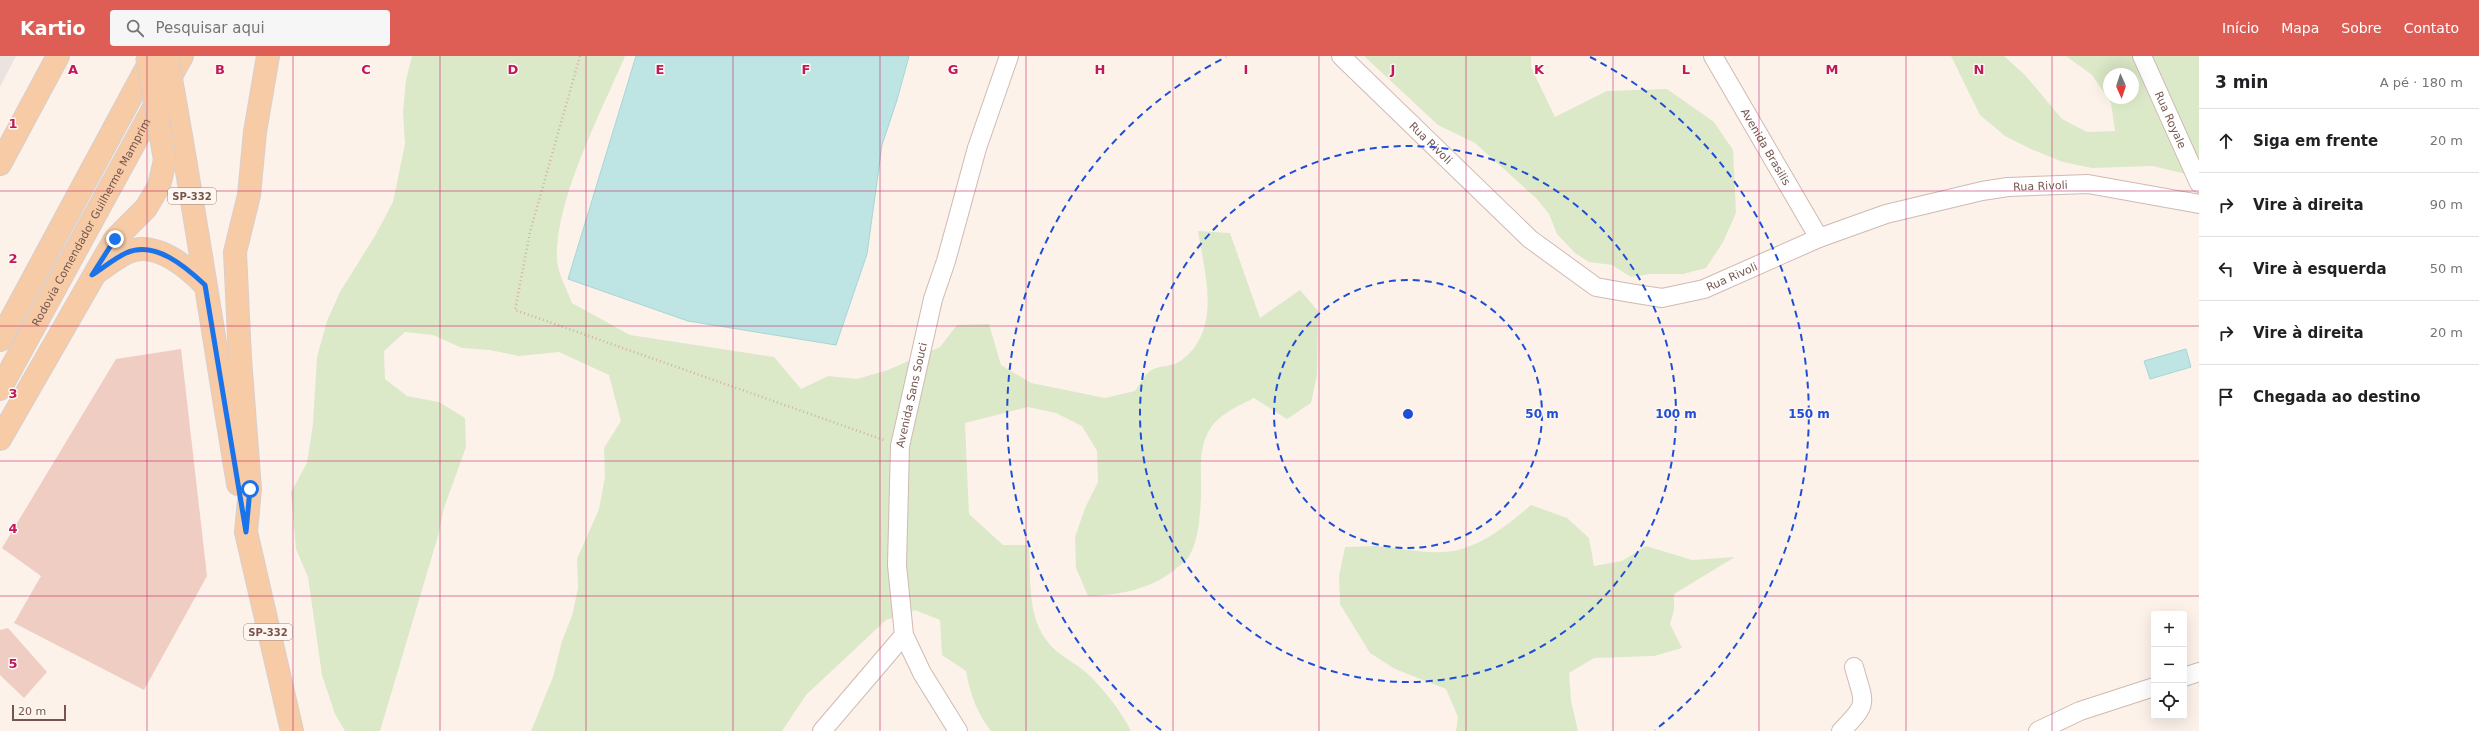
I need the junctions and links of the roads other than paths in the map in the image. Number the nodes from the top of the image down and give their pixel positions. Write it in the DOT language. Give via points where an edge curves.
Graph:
graph roads {
  1 [pos="58,56"];
  2 [pos="147,56"];
  3 [pos="153,56"];
  4 [pos="167,56"];
  5 [pos="182,56"];
  6 [pos="268,56"];
  7 [pos="1009,56"];
  8 [pos="1341,56"];
  9 [pos="1713,56"];
  10 [pos="2142,56"];
  11 [pos="0,164"];
  12 [pos="2199,183"];
  13 [pos="2199,204"];
  14 [pos="1818,238"];
  15 [pos="92,275"];
  16 [pos="205,285"];
  17 [pos="0,340"];
  18 [pos="0,389"];
  19 [pos="0,439"];
  20 [pos="246,532"];
  21 [pos="904,635"];
  22 [pos="1854,667"];
  23 [pos="2199,672"];
  24 [pos="2187,676"];
  25 [pos="2151,688"];
  26 [pos="280,731"];
  27 [pos="292,731"];
  28 [pos="822,731"];
  29 [pos="958,731"];
  30 [pos="1841,731"];
  31 [pos="2038,731"];
  1 -- 11 [label="main road"];
  2 -- 15 [label="main road, bridge" via="165,160 159,186 146,208 115,239"];
  3 -- 17 [label="main road"];
  4 -- 16 [label="main road, SP-332, bridge" via="200,240"];
  5 -- 18 [label="main road, Rodovia Comendador Guilherme Mamprim"];
  6 -- 20 [label="main road" via="255,132 249,195 235,252 250,489"];
  7 -- 21 [label="street, Avenida Sans Souci" via="977,148 933,299 900,446 897,565"];
  8 -- 14 [label="street, Rua Rivoli" via="1530,239 1596,287 1662,298 1704,289"];
  9 -- 14 [label="street, Avenida Brasilis"];
  10 -- 12 [label="street, Rua Royale"];
  13 -- 14 [label="street, Rua Rivoli" via="2088,184 2008,187 1886,214"];
  15 -- 16 [label="main road" via="127,252 155,252 187,268"];
  15 -- 19 [label="main road"];
  16 -- 20 [label="main road, SP-332"];
  20 -- 26 [label="main road, SP-332"];
  20 -- 27 [label="main road, SP-332"];
  21 -- 28 [label="street"];
  21 -- 29 [label="street, Avenida Sans Souci" via="922,673"];
  22 -- 30 [label="street" via="1863,700 1862,707"];
  23 -- 24 [label="street"];
  25 -- 31 [label="street" via="2080,712"];
}
